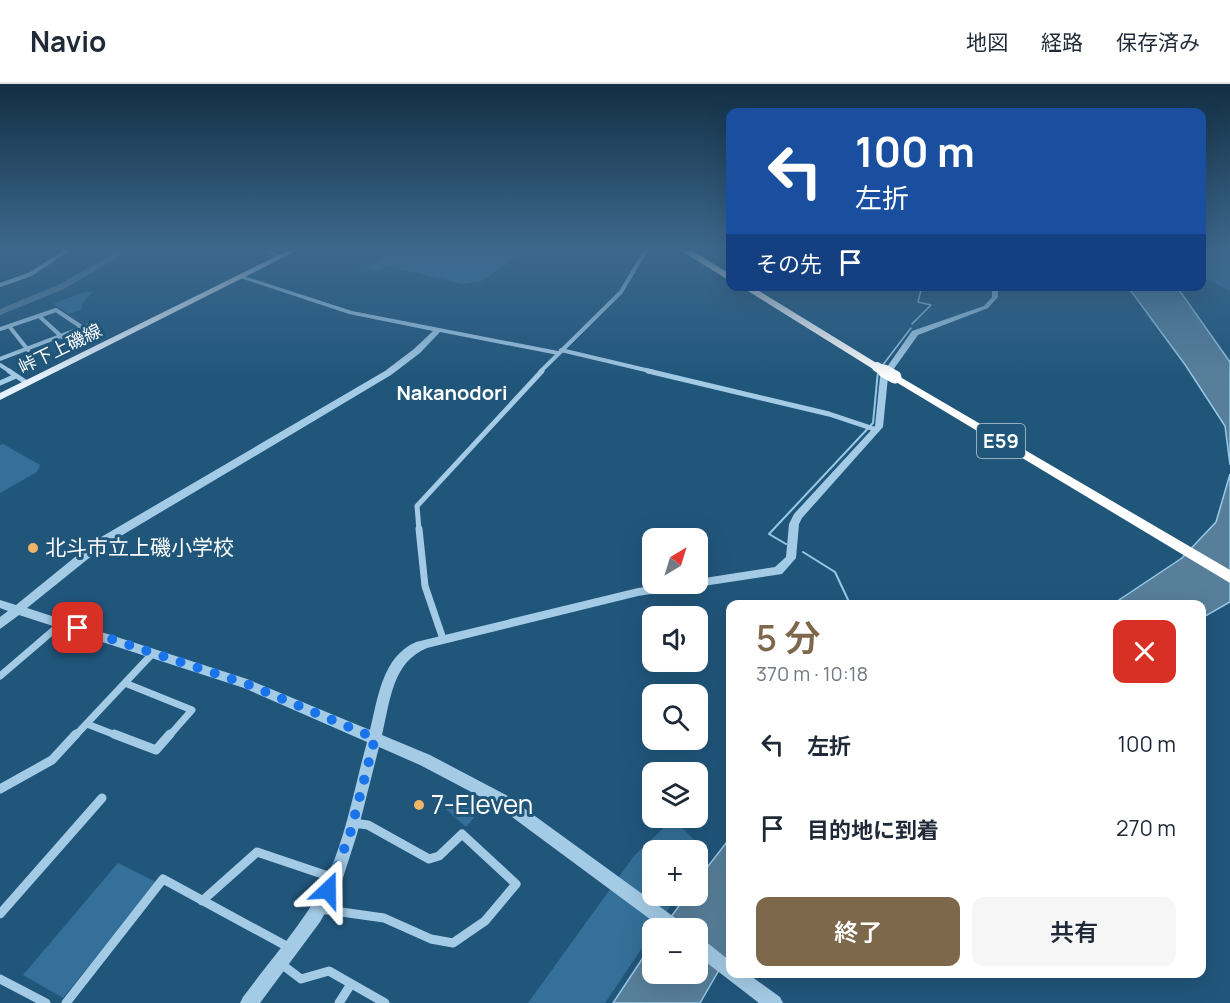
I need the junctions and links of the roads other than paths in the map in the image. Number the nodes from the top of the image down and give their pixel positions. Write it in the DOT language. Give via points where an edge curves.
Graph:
graph roads {
  1 [pos="210,293"];
  2 [pos="290,293"];
  3 [pos="620,293"];
  4 [pos="755,293"];
  5 [pos="763,293"];
  6 [pos="995,293"];
  7 [pos="39,316"];
  8 [pos="92,324"];
  9 [pos="9,326"];
  10 [pos="83,328"];
  11 [pos="0,329"];
  12 [pos="438,330"];
  13 [pos="62,337"];
  14 [pos="835,341"];
  15 [pos="28,350"];
  16 [pos="559,352"];
  17 [pos="0,359"];
  18 [pos="0,365"];
  19 [pos="16,376"];
  20 [pos="0,383"];
  21 [pos="27,384"];
  22 [pos="0,397"];
  23 [pos="873,427"];
  24 [pos="1230,576"];
  25 [pos="0,604"];
  26 [pos="18,609"];
  27 [pos="62,623"];
  28 [pos="0,624"];
  29 [pos="443,639"];
  30 [pos="153,652"];
  31 [pos="0,676"];
  32 [pos="125,683"];
  33 [pos="87,724"];
  34 [pos="375,738"];
  35 [pos="0,789"];
  36 [pos="102,798"];
  37 [pos="352,823"];
  38 [pos="334,878"];
  39 [pos="202,901"];
  40 [pos="319,908"];
  41 [pos="0,914"];
  42 [pos="661,918"];
  43 [pos="290,949"];
  44 [pos="708,954"];
  45 [pos="279,963"];
  46 [pos="726,967"];
  47 [pos="740,978"];
  48 [pos="0,979"];
  49 [pos="351,984"];
  50 [pos="46,1003"];
  51 [pos="66,1003"];
  52 [pos="249,1003"];
  53 [pos="339,1003"];
  54 [pos="385,1003"];
  55 [pos="774,1003"];
  1 -- 21 [label="main road, 峠下上磯線"];
  2 -- 12 [label="street" via="351,313"];
  3 -- 16 [label="street"];
  4 -- 14 [label="highway, E59"];
  5 -- 14 [label="highway, E59"];
  6 -- 23 [label="street" via="986,307 915,333 884,377 881,422"];
  7 -- 9 [label="street"];
  7 -- 10 [label="street" via="56,310"];
  7 -- 13 [label="street"];
  8 -- 10 [label="street"];
  9 -- 11 [label="street"];
  9 -- 15 [label="street"];
  10 -- 13 [label="street"];
  12 -- 16 [label="street"];
  12 -- 26 [label="street" via="388,373 100,543"];
  13 -- 15 [label="street"];
  14 -- 24 [label="highway, E59, bridge"];
  15 -- 17 [label="street"];
  16 -- 23 [label="street" via="778,401"];
  16 -- 29 [label="street" via="417,506 426,586"];
  18 -- 19 [label="street"];
  19 -- 20 [label="street"];
  19 -- 21 [label="street"];
  21 -- 22 [label="main road, 峠下上磯線"];
  23 -- 29 [label="street" via="798,516 791,558 778,571 638,592"];
  25 -- 26 [label="street"];
  26 -- 27 [label="street"];
  26 -- 28 [label="street"];
  27 -- 30 [label="street"];
  27 -- 31 [label="street"];
  29 -- 34 [label="street" via="414,647 396,663"];
  30 -- 32 [label="street"];
  30 -- 34 [label="street" via="247,684"];
  32 -- 33 [label="street"];
  32 -- 33 [label="street" via="192,710 156,750"];
  33 -- 35 [label="street" via="52,760"];
  34 -- 37 [label="street"];
  34 -- 42 [label="street" via="501,800"];
  36 -- 41 [label="street"];
  37 -- 38 [label="street"];
  37 -- 40 [label="street" via="368,825 429,859 439,856 462,834 516,884 485,921 453,944 431,939 384,918"];
  38 -- 39 [label="street" via="257,852"];
  38 -- 40 [label="street"];
  39 -- 43 [label="street"];
  39 -- 51 [label="street" via="163,879"];
  40 -- 43 [label="street"];
  43 -- 45 [label="street"];
  44 -- 46 [label="street"];
  45 -- 49 [label="street" via="301,979 329,971"];
  45 -- 52 [label="street"];
  47 -- 55 [label="street"];
  48 -- 50 [label="street"];
  49 -- 53 [label="street"];
  49 -- 54 [label="street"];
}
